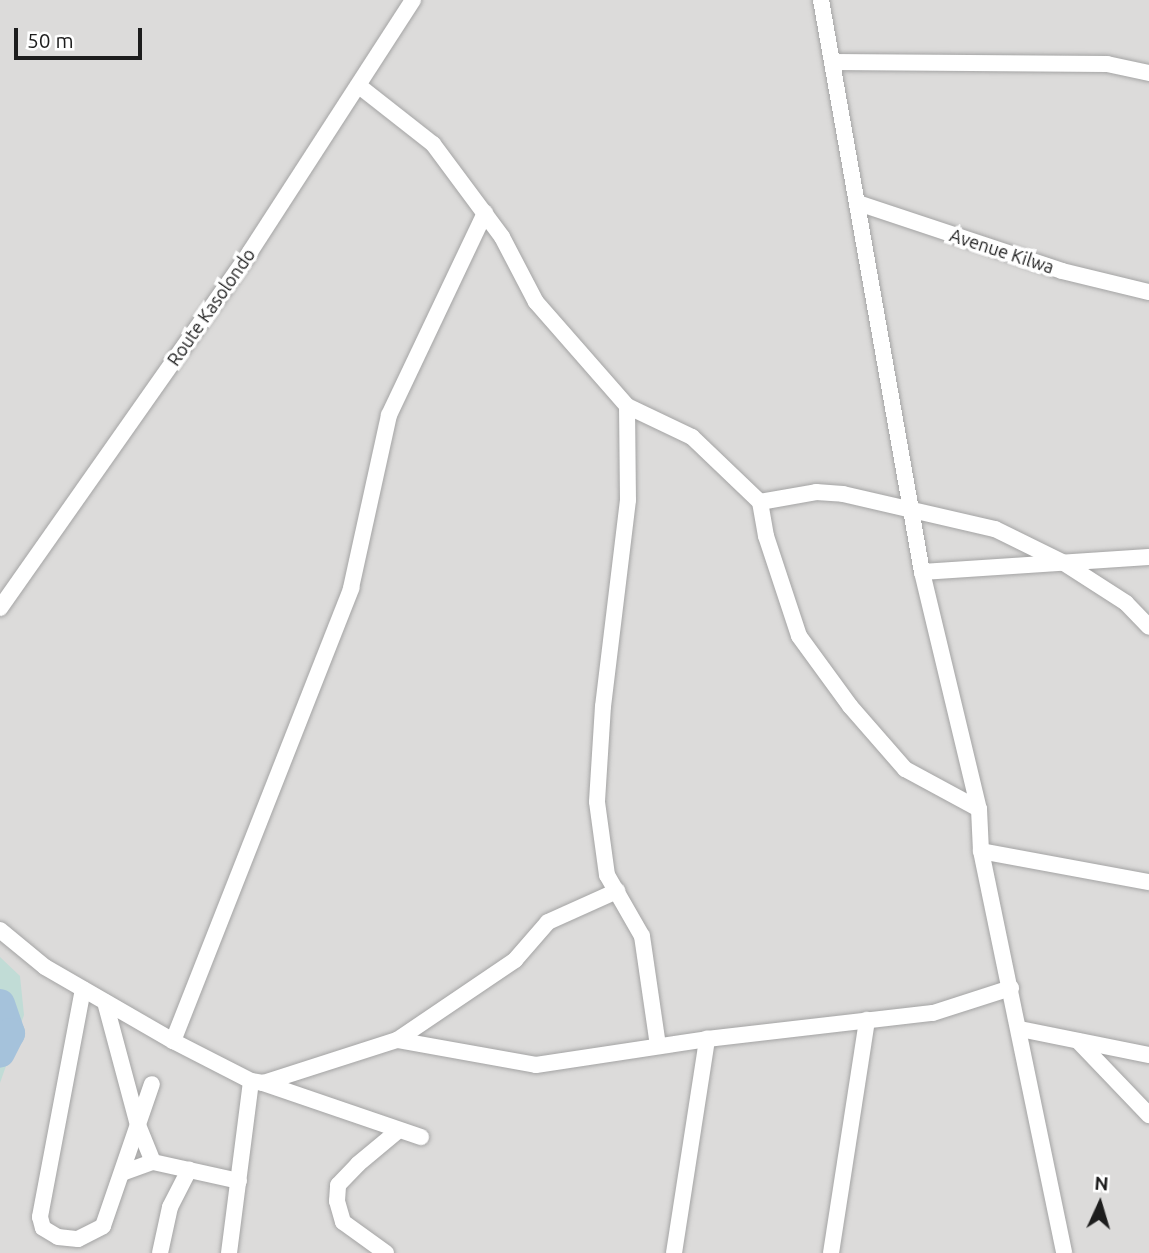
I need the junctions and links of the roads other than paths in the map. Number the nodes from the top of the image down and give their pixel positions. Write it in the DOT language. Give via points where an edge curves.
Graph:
graph roads {
  1 [pos="412,0"];
  2 [pos="821,0"];
  3 [pos="833,62"];
  4 [pos="1149,73"];
  5 [pos="359,86"];
  6 [pos="858,202"];
  7 [pos="485,214"];
  8 [pos="1149,292"];
  9 [pos="627,406"];
  10 [pos="760,502"];
  11 [pos="911,508"];
  12 [pos="1149,557"];
  13 [pos="1064,563"];
  14 [pos="922,572"];
  15 [pos="0,608"];
  16 [pos="1149,627"];
  17 [pos="979,808"];
  18 [pos="981,851"];
  19 [pos="1149,882"];
  20 [pos="617,891"];
  21 [pos="0,930"];
  22 [pos="1010,988"];
  23 [pos="83,989"];
  24 [pos="105,1002"];
  25 [pos="867,1020"];
  26 [pos="1020,1029"];
  27 [pos="707,1039"];
  28 [pos="397,1040"];
  29 [pos="173,1041"];
  30 [pos="1077,1041"];
  31 [pos="658,1046"];
  32 [pos="1149,1055"];
  33 [pos="257,1082"];
  34 [pos="152,1084"];
  35 [pos="1149,1115"];
  36 [pos="138,1125"];
  37 [pos="399,1130"];
  38 [pos="421,1138"];
  39 [pos="153,1162"];
  40 [pos="189,1170"];
  41 [pos="121,1173"];
  42 [pos="239,1181"];
  43 [pos="160,1253"];
  44 [pos="229,1253"];
  45 [pos="386,1253"];
  46 [pos="674,1253"];
  47 [pos="831,1253"];
  48 [pos="1064,1253"];
  1 -- 5 [label="street, Route Kasolondo"];
  2 -- 3 [label="street"];
  3 -- 4 [label="street" via="1107,64"];
  3 -- 6 [label="street"];
  5 -- 7 [label="street" via="433,144"];
  5 -- 15 [label="street, Route Kasolondo" via="250,252"];
  6 -- 8 [label="street, Avenue Kilwa" via="1062,271"];
  6 -- 11 [label="street"];
  7 -- 9 [label="street" via="536,302"];
  7 -- 29 [label="street" via="389,415 351,588"];
  9 -- 10 [label="street" via="692,437"];
  9 -- 20 [label="street" via="628,500 603,706 597,802 607,875"];
  10 -- 11 [label="street" via="816,492"];
  10 -- 17 [label="street" via="766,536 799,636 850,706 905,769"];
  11 -- 13 [label="street" via="995,529"];
  11 -- 14 [label="street"];
  12 -- 13 [label="street"];
  13 -- 14 [label="street"];
  13 -- 16 [label="street" via="1126,603"];
  14 -- 17 [label="street"];
  17 -- 18 [label="street"];
  18 -- 19 [label="street"];
  18 -- 22 [label="street"];
  20 -- 28 [label="street" via="548,922 515,960"];
  20 -- 31 [label="street" via="642,936"];
  21 -- 23 [label="street" via="45,967"];
  22 -- 25 [label="street" via="933,1013"];
  22 -- 26 [label="street"];
  23 -- 24 [label="street"];
  23 -- 41 [label="street" via="40,1217 43,1228 58,1237 78,1239 103,1226"];
  24 -- 29 [label="street"];
  24 -- 36 [label="street"];
  25 -- 27 [label="street"];
  25 -- 47 [label="street"];
  26 -- 30 [label="street"];
  26 -- 48 [label="street"];
  27 -- 31 [label="street"];
  27 -- 46 [label="street"];
  28 -- 31 [label="street" via="536,1065"];
  28 -- 33 [label="street"];
  29 -- 33 [label="street"];
  30 -- 32 [label="street"];
  30 -- 35 [label="street"];
  33 -- 37 [label="street"];
  33 -- 42 [label="street"];
  34 -- 36 [label="street"];
  36 -- 39 [label="street"];
  36 -- 41 [label="street"];
  37 -- 38 [label="street"];
  37 -- 45 [label="street" via="338,1185 343,1222"];
  39 -- 40 [label="street"];
  39 -- 41 [label="street"];
  40 -- 42 [label="street"];
  40 -- 43 [label="street" via="170,1207"];
  42 -- 44 [label="street"];
}
